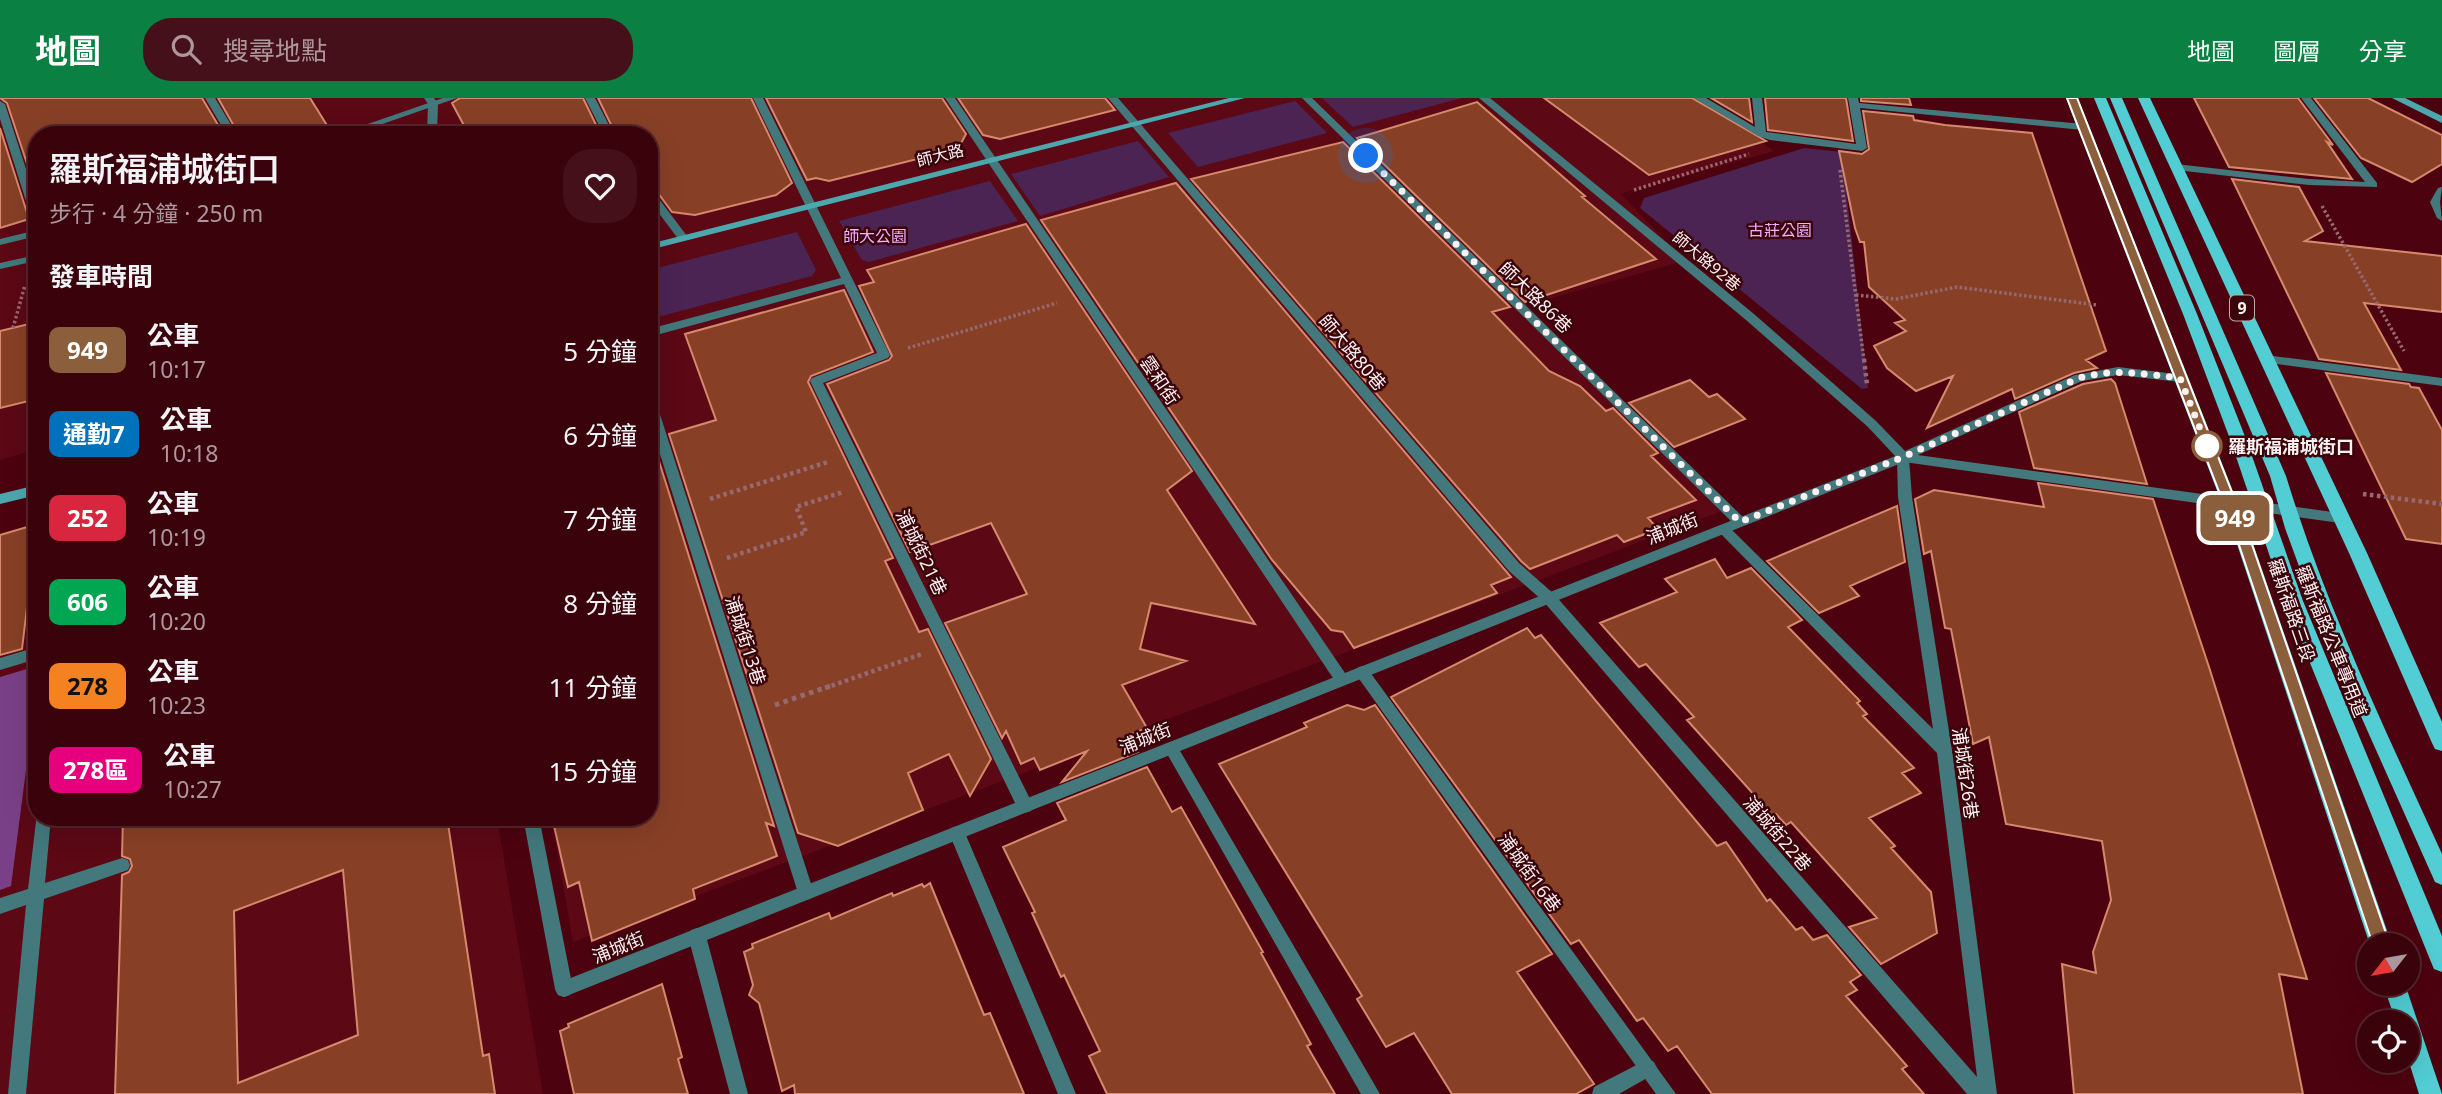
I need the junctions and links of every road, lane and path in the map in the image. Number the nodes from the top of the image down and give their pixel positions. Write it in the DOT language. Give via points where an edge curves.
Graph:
graph roads {
  1 [pos="210,98"];
  2 [pos="452,98"];
  3 [pos="590,98"];
  4 [pos="758,98"];
  5 [pos="950,98"];
  6 [pos="1113,98"];
  7 [pos="1240,98"];
  8 [pos="1307,98"];
  9 [pos="1484,98"];
  10 [pos="1699,98"];
  11 [pos="1757,98"];
  12 [pos="2072,98"];
  13 [pos="2100,98"];
  14 [pos="2116,98"];
  15 [pos="2144,98"];
  16 [pos="2306,98"];
  17 [pos="2397,98"];
  18 [pos="431,101"];
  19 [pos="1854,102"];
  20 [pos="0,104"];
  21 [pos="2442,120"];
  22 [pos="1136,124"];
  23 [pos="227,126"];
  24 [pos="365,126"];
  25 [pos="432,126"];
  26 [pos="604,126"];
  27 [pos="2083,127"];
  28 [pos="1761,134"];
  29 [pos="1790,141"];
  30 [pos="1836,145"];
  31 [pos="991,161"];
  32 [pos="2176,167"];
  33 [pos="2309,183"];
  34 [pos="2442,190"];
  35 [pos="28,192"];
  36 [pos="1607,199"];
  37 [pos="658,205"];
  38 [pos="810,206"];
  39 [pos="2442,218"];
  40 [pos="683,238"];
  41 [pos="28,239"];
  42 [pos="0,242"];
  43 [pos="658,245"];
  44 [pos="28,260"];
  45 [pos="0,266"];
  46 [pos="28,279"];
  47 [pos="847,280"];
  48 [pos="1855,295"];
  49 [pos="1081,296"];
  50 [pos="2098,305"];
  51 [pos="13,328"];
  52 [pos="658,331"];
  53 [pos="884,355"];
  54 [pos="2266,359"];
  55 [pos="2180,378"];
  56 [pos="2420,379"];
  57 [pos="2442,382"];
  58 [pos="1872,424"];
  59 [pos="658,427"];
  60 [pos="852,454"];
  61 [pos="1903,457"];
  62 [pos="867,484"];
  63 [pos="2327,489"];
  64 [pos="28,492"];
  65 [pos="0,499"];
  66 [pos="2229,503"];
  67 [pos="2442,504"];
  68 [pos="683,507"];
  69 [pos="2262,508"];
  70 [pos="2288,511"];
  71 [pos="2340,519"];
  72 [pos="1740,522"];
  73 [pos="1723,529"];
  74 [pos="703,567"];
  75 [pos="1549,598"];
  76 [pos="946,645"];
  77 [pos="28,656"];
  78 [pos="0,664"];
  79 [pos="1362,672"];
  80 [pos="1342,680"];
  81 [pos="750,713"];
  82 [pos="2442,743"];
  83 [pos="1171,748"];
  84 [pos="1944,750"];
  85 [pos="1025,806"];
  86 [pos="42,826"];
  87 [pos="533,826"];
  88 [pos="957,833"];
  89 [pos="122,865"];
  90 [pos="2442,876"];
  91 [pos="806,893"];
  92 [pos="36,894"];
  93 [pos="0,906"];
  94 [pos="2377,933"];
  95 [pos="698,936"];
  96 [pos="2442,962"];
  97 [pos="2420,1060"];
  98 [pos="1648,1068"];
  99 [pos="17,1094"];
  100 [pos="738,1094"];
  101 [pos="1067,1094"];
  102 [pos="1371,1094"];
  103 [pos="1601,1094"];
  104 [pos="1667,1094"];
  105 [pos="1979,1094"];
  106 [pos="1988,1094"];
  107 [pos="2431,1094"];
  1 -- 23 [label="street"];
  2 -- 18 [label="street"];
  3 -- 26 [label="street"];
  4 -- 38 [label="street"];
  5 -- 31 [label="street, 雲和街"];
  6 -- 22 [label="street, 師大路80巷"];
  7 -- 22 [label="street, 師大路"];
  8 -- 72 [label="street, 師大路86巷"];
  9 -- 36 [label="street, 師大路92巷"];
  10 -- 28 [label="street"];
  11 -- 28 [label="street"];
  12 -- 27 [label="main road, 羅斯福路三段"];
  13 -- 69 [label="main road, 羅斯福路公車專用道" via="2190,314"];
  14 -- 70 [label="main road, 羅斯福路公車專用道 / 9" via="2278,476"];
  15 -- 32 [label="main road, 9"];
  16 -- 33 [label="street" via="2373,185"];
  17 -- 21 [label="street"];
  18 -- 24 [label="street"];
  18 -- 25 [label="street"];
  19 -- 27 [label="street"];
  19 -- 30 [label="street" via="1862,148"];
  20 -- 35 [label="street"];
  22 -- 31 [label="street, 師大路"];
  22 -- 75 [label="street, 師大路80巷" via="1514,568"];
  27 -- 55 [label="main road, 羅斯福路三段"];
  28 -- 29 [label="street"];
  29 -- 30 [label="street"];
  29 -- 36 [label="path"];
  30 -- 48 [label="path"];
  31 -- 38 [label="street, 師大路"];
  31 -- 49 [label="street, 雲和街"];
  32 -- 33 [label="street"];
  32 -- 54 [label="main road, 9"];
  33 -- 56 [label="path"];
  34 -- 39 [label="street" via="2435,202"];
  36 -- 58 [label="street, 師大路92巷"];
  37 -- 40 [label="street"];
  38 -- 40 [label="street, 師大路"];
  38 -- 47 [label="street"];
  40 -- 43 [label="street, 師大路"];
  41 -- 42 [label="street"];
  44 -- 45 [label="street"];
  46 -- 51 [label="path"];
  47 -- 52 [label="street"];
  47 -- 53 [label="street"];
  48 -- 50 [label="path" via="1896,299 1957,287"];
  48 -- 58 [label="path"];
  49 -- 53 [label="path"];
  49 -- 80 [label="street, 雲和街"];
  53 -- 60 [label="street, 浦城街21巷" via="816,381"];
  54 -- 56 [label="street"];
  54 -- 63 [label="main road, 9"];
  55 -- 61 [label="street, 浦城街" via="2118,371 2079,378"];
  55 -- 66 [label="main road, 羅斯福路三段"];
  56 -- 57 [label="street"];
  58 -- 61 [label="street, 師大路92巷"];
  59 -- 68 [label="street, 浦城街13巷"];
  60 -- 62 [label="street, 浦城街21巷"];
  60 -- 68 [label="path"];
  61 -- 66 [label="street, 浦城街"];
  61 -- 72 [label="street, 浦城街"];
  61 -- 84 [label="street, 浦城街26巷" via="1905,497"];
  62 -- 74 [label="path" via="796,507 806,532"];
  62 -- 76 [label="street, 浦城街21巷"];
  63 -- 67 [label="path"];
  63 -- 71 [label="main road, 9"];
  64 -- 65 [label="street"];
  66 -- 69 [label="street, 浦城街"];
  66 -- 94 [label="main road, 羅斯福路三段"];
  68 -- 74 [label="street, 浦城街13巷"];
  69 -- 70 [label="street, 浦城街"];
  69 -- 96 [label="main road, 羅斯福路公車專用道" via="2294,601"];
  70 -- 71 [label="street, 浦城街"];
  70 -- 90 [label="main road, 羅斯福路公車專用道 / 9" via="2319,603"];
  71 -- 82 [label="main road, 9"];
  72 -- 73 [label="street, 浦城街"];
  73 -- 75 [label="street, 浦城街"];
  73 -- 84 [label="street"];
  74 -- 81 [label="street, 浦城街13巷"];
  75 -- 79 [label="street, 浦城街"];
  75 -- 105 [label="street, 浦城街22巷"];
  76 -- 81 [label="path"];
  76 -- 85 [label="street, 浦城街21巷"];
  77 -- 78 [label="street"];
  79 -- 80 [label="street, 浦城街"];
  79 -- 98 [label="street, 浦城街16巷"];
  80 -- 83 [label="street, 浦城街"];
  81 -- 91 [label="street, 浦城街13巷"];
  83 -- 85 [label="street, 浦城街"];
  83 -- 102 [label="street"];
  84 -- 106 [label="street, 浦城街26巷"];
  85 -- 88 [label="street, 浦城街"];
  86 -- 92 [label="street"];
  87 -- 95 [label="street, 浦城街" via="564,989"];
  88 -- 91 [label="street, 浦城街"];
  88 -- 101 [label="street"];
  89 -- 92 [label="street"];
  91 -- 95 [label="street, 浦城街"];
  92 -- 93 [label="street"];
  92 -- 99 [label="street"];
  95 -- 100 [label="street"];
  97 -- 107 [label="main road"];
  98 -- 103 [label="street"];
  98 -- 104 [label="street, 浦城街16巷"];
}
